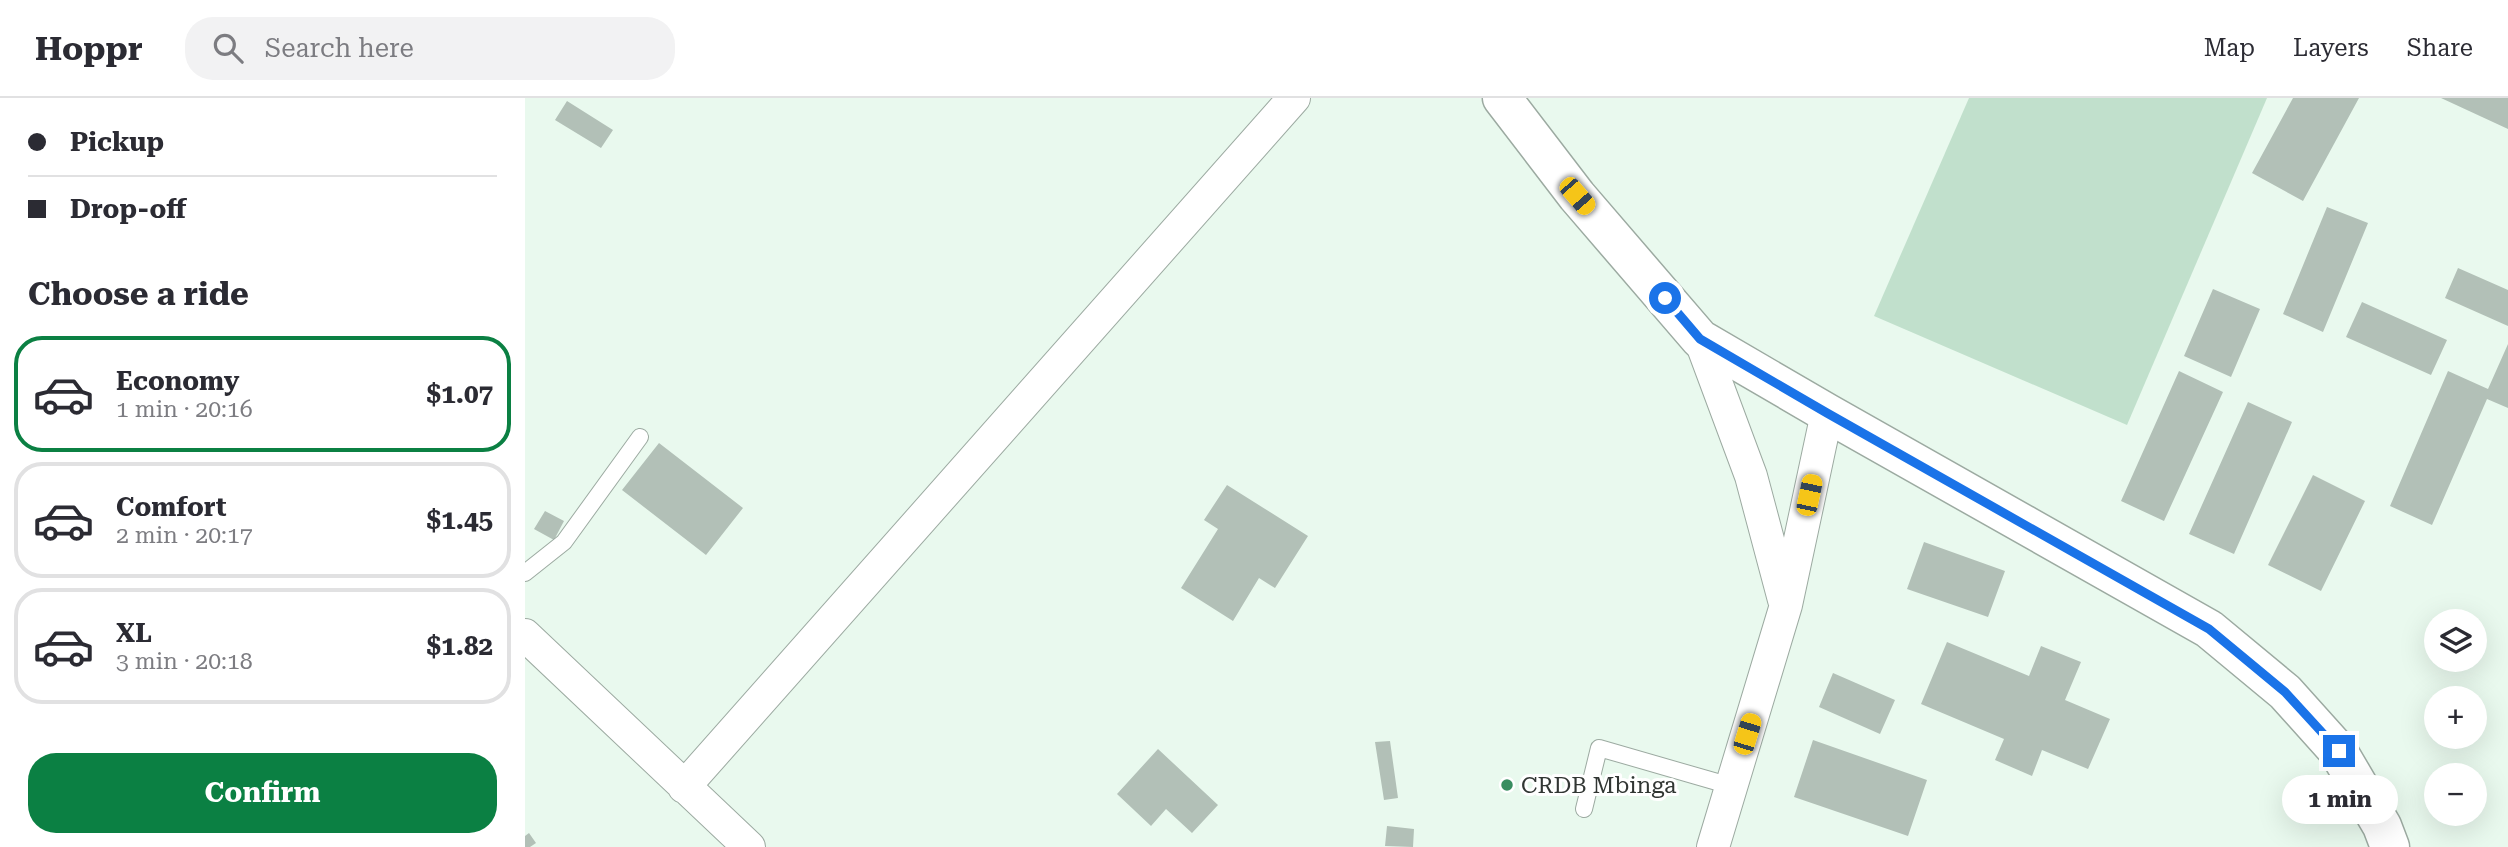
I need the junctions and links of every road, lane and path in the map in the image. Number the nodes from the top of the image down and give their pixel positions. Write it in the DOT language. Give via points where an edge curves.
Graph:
graph roads {
  1 [pos="1294,98"];
  2 [pos="1502,98"];
  3 [pos="1700,339"];
  4 [pos="1827,413"];
  5 [pos="640,438"];
  6 [pos="525,573"];
  7 [pos="1786,605"];
  8 [pos="525,635"];
  9 [pos="1731,786"];
  10 [pos="684,787"];
  11 [pos="1584,810"];
  12 [pos="749,847"];
  13 [pos="1713,847"];
  14 [pos="2390,847"];
  1 -- 10 [label="street"];
  2 -- 3 [label="street" via="1577,196"];
  3 -- 4 [label="street"];
  3 -- 7 [label="street" via="1751,476"];
  4 -- 7 [label="street"];
  4 -- 14 [label="street" via="2209,629 2285,692 2339,751"];
  5 -- 6 [label="lane" via="564,542"];
  7 -- 9 [label="street"];
  8 -- 10 [label="street"];
  9 -- 11 [label="lane" via="1599,748"];
  9 -- 13 [label="street"];
  10 -- 12 [label="street"];
}
